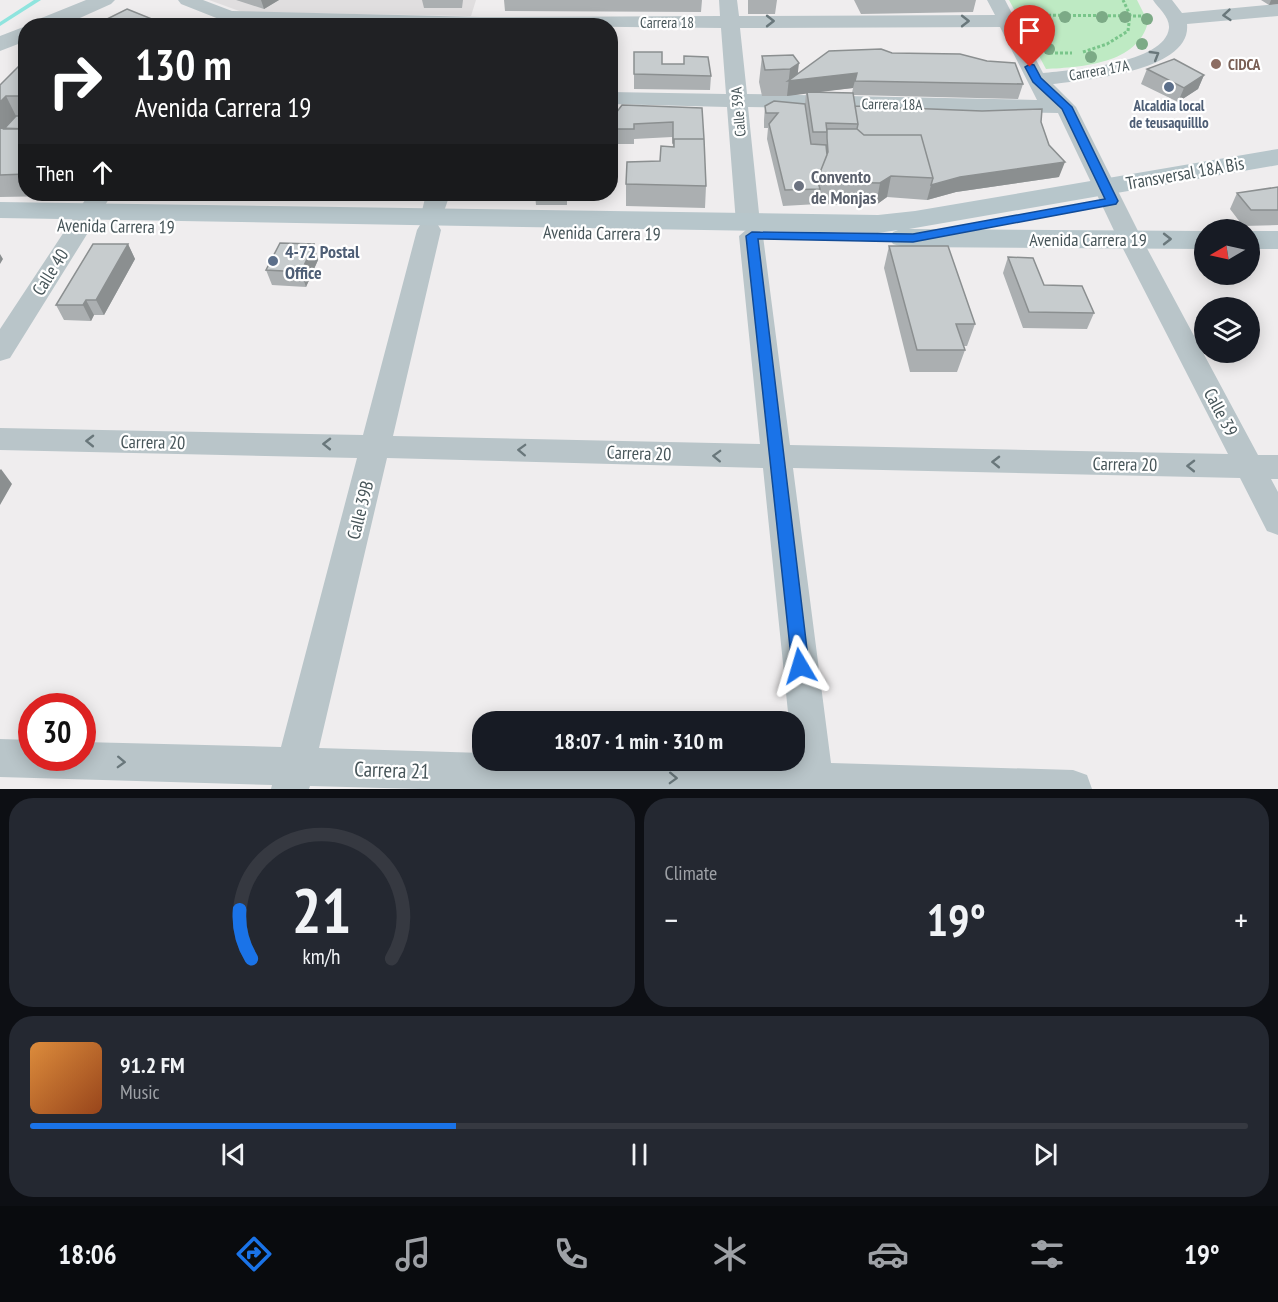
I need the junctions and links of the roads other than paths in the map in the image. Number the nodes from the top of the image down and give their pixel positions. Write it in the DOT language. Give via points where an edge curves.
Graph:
graph roads {
  1 [pos="70,0"];
  2 [pos="104,0"];
  3 [pos="186,0"];
  4 [pos="728,0"];
  5 [pos="1162,0"];
  6 [pos="1278,10"];
  7 [pos="1002,12"];
  8 [pos="44,18"];
  9 [pos="61,18"];
  10 [pos="219,18"];
  11 [pos="1176,19"];
  12 [pos="618,20"];
  13 [pos="729,21"];
  14 [pos="1037,80"];
  15 [pos="618,98"];
  16 [pos="738,101"];
  17 [pos="1058,107"];
  18 [pos="1278,160"];
  19 [pos="1102,195"];
  20 [pos="0,210"];
  21 [pos="89,210"];
  22 [pos="433,213"];
  23 [pos="0,225"];
  24 [pos="750,229"];
  25 [pos="914,229"];
  26 [pos="1130,239"];
  27 [pos="1194,240"];
  28 [pos="1260,240"];
  29 [pos="1278,240"];
  30 [pos="0,351"];
  31 [pos="0,439"];
  32 [pos="376,445"];
  33 [pos="775,458"];
  34 [pos="1264,467"];
  35 [pos="1278,522"];
  36 [pos="0,758"];
  37 [pos="293,778"];
  38 [pos="814,785"];
  39 [pos="1072,789"];
  1 -- 8 [label="street"];
  2 -- 9 [label="street"];
  3 -- 10 [label="street, Carrera 18"];
  4 -- 13 [label="street, Calle 39A"];
  5 -- 11 [label="street"];
  6 -- 11 [label="street, one-way"];
  13 -- 7 [label="street, Carrera 18, one-way"];
  7 -- 14 [label="street, Calle 39"];
  14 -- 11 [label="street, Carrera 17A, one-way" via="1144,61 1177,35"];
  12 -- 13 [label="street, Carrera 18"];
  13 -- 16 [label="street, Calle 39A"];
  14 -- 17 [label="street, Calle 39"];
  15 -- 16 [label="street, Carrera 18A"];
  16 -- 17 [label="street, Carrera 18A"];
  16 -- 24 [label="street, Calle 39A"];
  17 -- 19 [label="street, Calle 39"];
  18 -- 19 [label="main road, Transversal 18A Bis" via="1240,177"];
  19 -- 25 [label="main road, Transversal 18A Bis"];
  19 -- 26 [label="street, Calle 39"];
  20 -- 21 [label="main road, Avenida Carrera 19"];
  21 -- 22 [label="main road, Avenida Carrera 19"];
  21 -- 23 [label="main road, Avenida Carrera 19"];
  21 -- 30 [label="street, Calle 40"];
  22 -- 24 [label="main road, Avenida Carrera 19"];
  22 -- 32 [label="street, Calle 39B"];
  24 -- 25 [label="main road, Avenida Carrera 19"];
  24 -- 33 [label="street, Calle 39A"];
  25 -- 26 [label="main road, Avenida Carrera 19"];
  26 -- 27 [label="main road, Avenida Carrera 19, one-way"];
  26 -- 34 [label="street, Calle 39"];
  28 -- 29 [label="main road"];
  32 -- 31 [label="street, Carrera 20, one-way"];
  33 -- 32 [label="street, Carrera 20, one-way"];
  32 -- 37 [label="street, Calle 39B"];
  34 -- 33 [label="street, Carrera 20, one-way"];
  33 -- 38 [label="street, Calle 39A"];
  34 -- 35 [label="street, Calle 39"];
  36 -- 37 [label="street, Carrera 21, one-way"];
  37 -- 38 [label="street, Carrera 21, one-way"];
  38 -- 39 [label="street, Carrera 21"];
}
